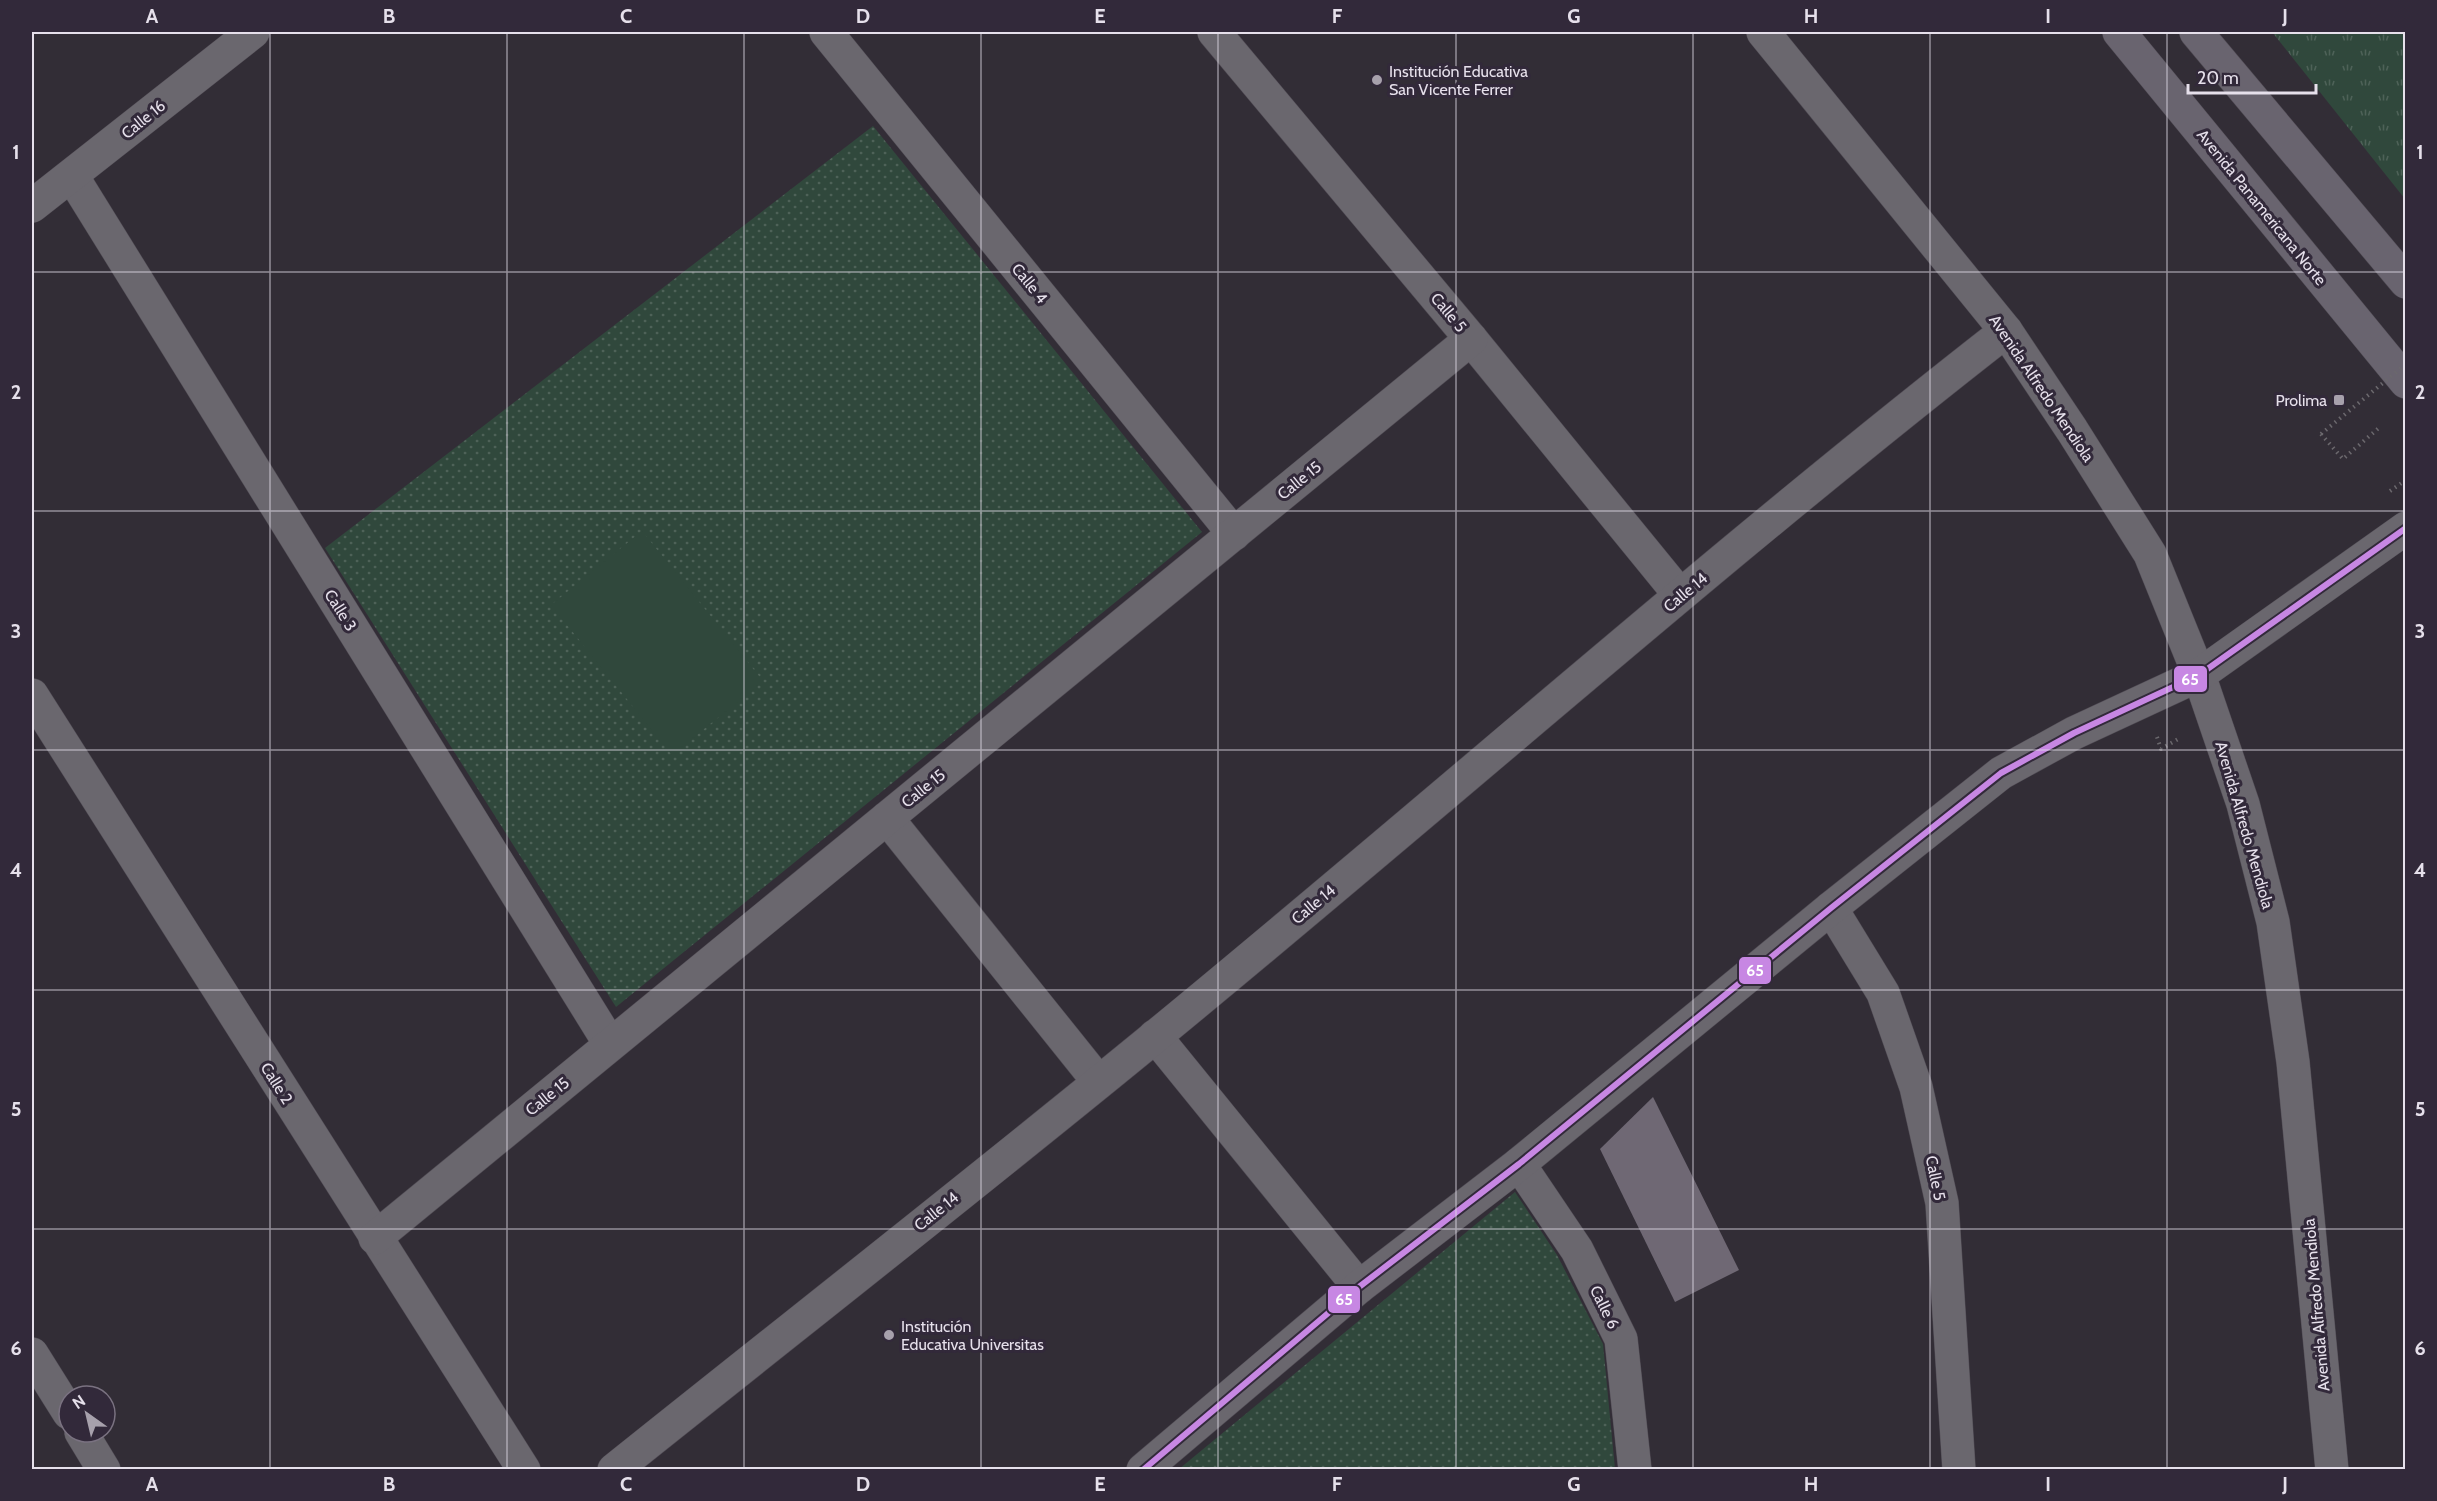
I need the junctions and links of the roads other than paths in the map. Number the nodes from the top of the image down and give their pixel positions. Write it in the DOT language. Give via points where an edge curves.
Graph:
graph roads {
  1 [pos="253,32"];
  2 [pos="826,32"];
  3 [pos="1214,32"];
  4 [pos="1762,32"];
  5 [pos="2119,32"];
  6 [pos="2196,32"];
  7 [pos="72,176"];
  8 [pos="32,206"];
  9 [pos="2406,282"];
  10 [pos="2006,331"];
  11 [pos="1471,339"];
  12 [pos="2406,382"];
  13 [pos="2406,528"];
  14 [pos="1234,534"];
  15 [pos="1680,595"];
  16 [pos="2199,675"];
  17 [pos="32,695"];
  18 [pos="887,818"];
  19 [pos="1831,908"];
  20 [pos="1155,1036"];
  21 [pos="610,1044"];
  22 [pos="1098,1081"];
  23 [pos="1519,1164"];
  24 [pos="375,1238"];
  25 [pos="1359,1287"];
  26 [pos="32,1354"];
  27 [pos="57,1394"];
  28 [pos="88,1444"];
  29 [pos="104,1470"];
  30 [pos="524,1470"];
  31 [pos="614,1470"];
  32 [pos="1143,1470"];
  33 [pos="1635,1470"];
  34 [pos="1959,1470"];
  35 [pos="2332,1470"];
  1 -- 7 [label="street, Calle 16"];
  2 -- 14 [label="street, Calle 4"];
  3 -- 11 [label="street, Calle 5"];
  4 -- 10 [label="street, Avenida Alfredo Mendiola"];
  5 -- 12 [label="highway, Avenida Panamericana Norte"];
  6 -- 9 [label="highway"];
  7 -- 8 [label="street, Calle 16"];
  7 -- 21 [label="street, Calle 3"];
  10 -- 15 [label="street, Calle 14"];
  10 -- 16 [label="street, Avenida Alfredo Mendiola" via="2150,554"];
  11 -- 14 [label="street, Calle 15"];
  11 -- 15 [label="street, Calle 5"];
  13 -- 16 [label="street"];
  14 -- 18 [label="street, Calle 15"];
  15 -- 20 [label="street, Calle 14"];
  16 -- 19 [label="street" via="2074,733 2001,773"];
  16 -- 35 [label="street, Avenida Alfredo Mendiola" via="2243,804 2273,922 2293,1062"];
  17 -- 24 [label="street, Calle 2"];
  18 -- 21 [label="street, Calle 15"];
  18 -- 22 [label="street"];
  19 -- 23 [label="street"];
  19 -- 34 [label="street, Calle 5" via="1883,993 1924,1122 1942,1203"];
  20 -- 22 [label="street, Calle 14"];
  20 -- 25 [label="street"];
  21 -- 24 [label="street, Calle 15"];
  22 -- 31 [label="street, Calle 14"];
  23 -- 25 [label="street"];
  23 -- 33 [label="street, Calle 6" via="1577,1250 1621,1339"];
  24 -- 30 [label="street, Calle 2"];
  25 -- 32 [label="street"];
  26 -- 27 [label="street"];
  28 -- 29 [label="street"];
}
